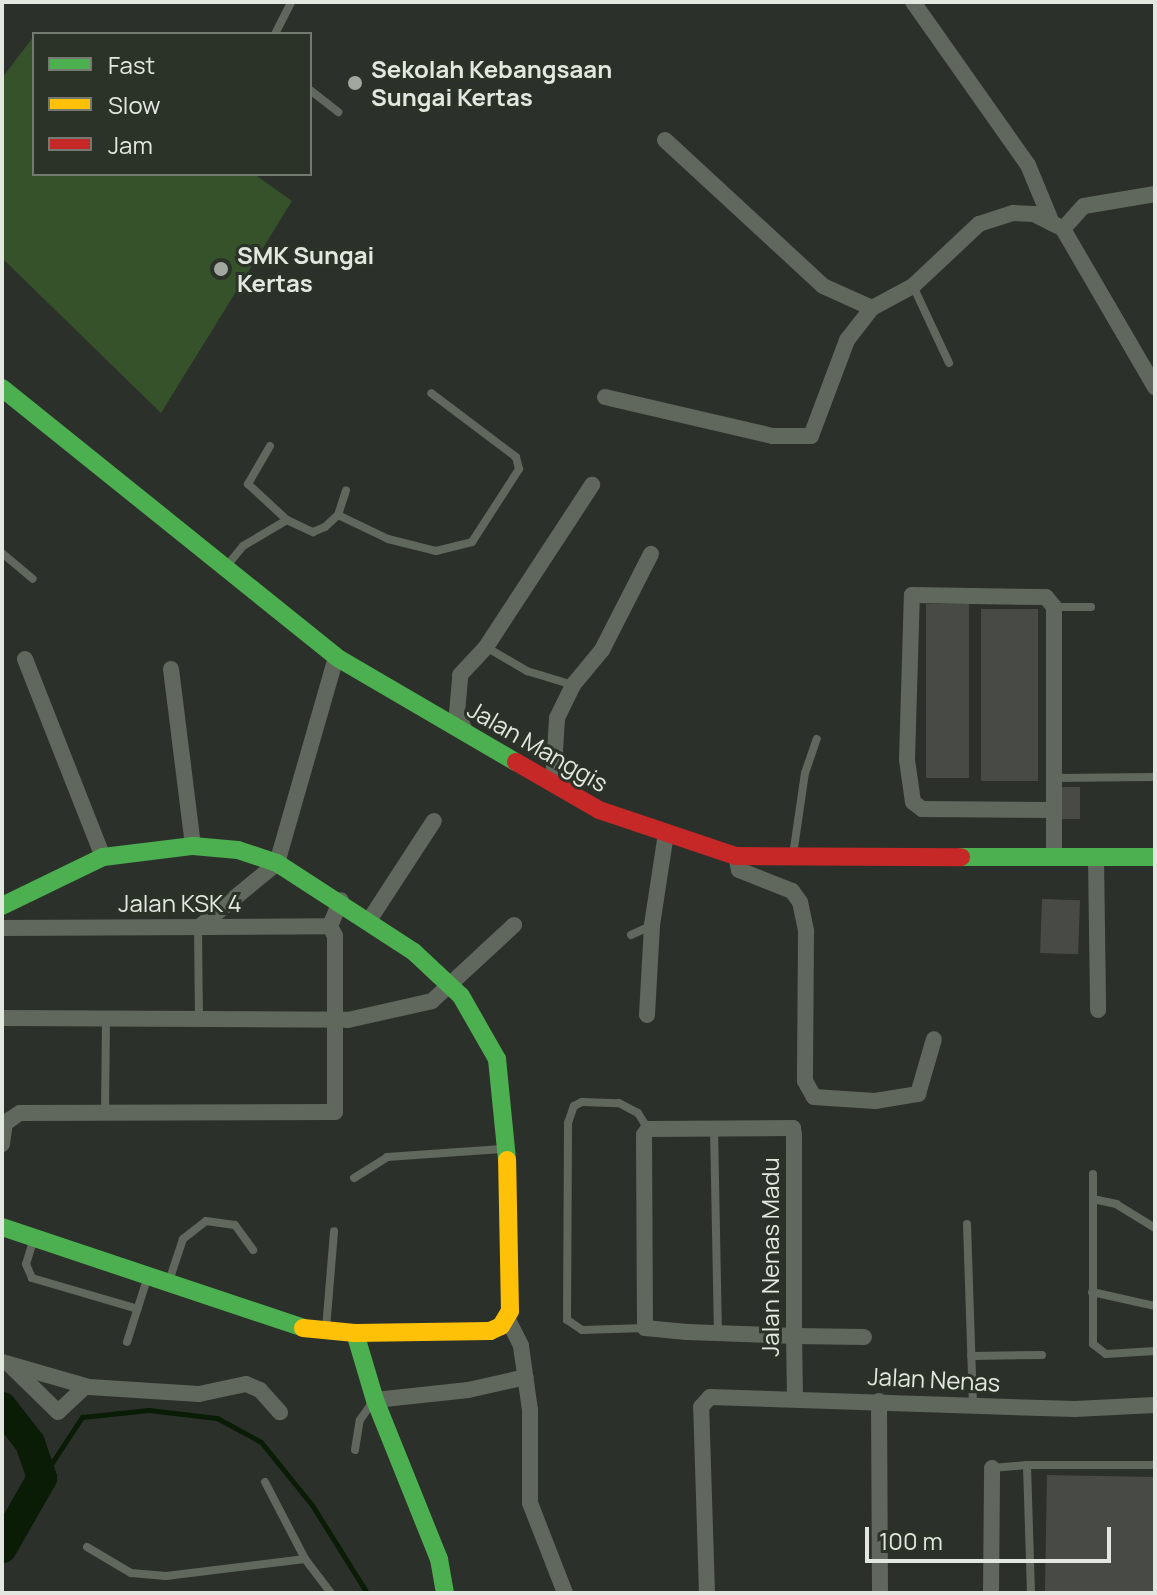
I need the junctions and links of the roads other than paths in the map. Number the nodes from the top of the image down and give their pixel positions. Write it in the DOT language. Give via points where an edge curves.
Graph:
graph roads {
  1 [pos="291,2"];
  2 [pos="913,2"];
  3 [pos="276,32"];
  4 [pos="312,92"];
  5 [pos="338,112"];
  6 [pos="665,140"];
  7 [pos="1155,194"];
  8 [pos="1058,226"];
  9 [pos="913,286"];
  10 [pos="872,308"];
  11 [pos="949,363"];
  12 [pos="1155,387"];
  13 [pos="2,388"];
  14 [pos="431,393"];
  15 [pos="605,397"];
  16 [pos="270,446"];
  17 [pos="592,485"];
  18 [pos="346,490"];
  19 [pos="338,515"];
  20 [pos="287,520"];
  21 [pos="2,553"];
  22 [pos="651,554"];
  23 [pos="226,567"];
  24 [pos="33,579"];
  25 [pos="1054,607"];
  26 [pos="1091,607"];
  27 [pos="486,647"];
  28 [pos="336,657"];
  29 [pos="25,659"];
  30 [pos="171,669"];
  31 [pos="573,685"];
  32 [pos="466,733"];
  33 [pos="817,739"];
  34 [pos="1155,777"];
  35 [pos="1054,778"];
  36 [pos="553,784"];
  37 [pos="1054,810"];
  38 [pos="434,821"];
  39 [pos="666,833"];
  40 [pos="193,846"];
  41 [pos="736,856"];
  42 [pos="793,856"];
  43 [pos="103,857"];
  44 [pos="1155,857"];
  45 [pos="1054,858"];
  46 [pos="1096,858"];
  47 [pos="277,863"];
  48 [pos="341,900"];
  49 [pos="2,906"];
  50 [pos="370,919"];
  51 [pos="514,925"];
  52 [pos="652,925"];
  53 [pos="330,926"];
  54 [pos="2,928"];
  55 [pos="198,928"];
  56 [pos="631,935"];
  57 [pos="451,986"];
  58 [pos="1098,1010"];
  59 [pos="647,1015"];
  60 [pos="2,1018"];
  61 [pos="106,1019"];
  62 [pos="199,1020"];
  63 [pos="336,1020"];
  64 [pos="934,1039"];
  65 [pos="105,1114"];
  66 [pos="714,1126"];
  67 [pos="648,1129"];
  68 [pos="2,1144"];
  69 [pos="505,1149"];
  70 [pos="1093,1174"];
  71 [pos="354,1178"];
  72 [pos="1093,1199"];
  73 [pos="967,1224"];
  74 [pos="2,1227"];
  75 [pos="1155,1228"];
  76 [pos="334,1231"];
  77 [pos="34,1237"];
  78 [pos="253,1250"];
  79 [pos="148,1275"];
  80 [pos="169,1281"];
  81 [pos="1092,1292"];
  82 [pos="1155,1306"];
  83 [pos="138,1309"];
  84 [pos="507,1318"];
  85 [pos="645,1328"];
  86 [pos="326,1329"];
  87 [pos="355,1333"];
  88 [pos="718,1333"];
  89 [pos="794,1336"];
  90 [pos="864,1337"];
  91 [pos="127,1342"];
  92 [pos="1155,1351"];
  93 [pos="1042,1355"];
  94 [pos="971,1356"];
  95 [pos="6,1363"];
  96 [pos="526,1377"];
  97 [pos="85,1387"];
  98 [pos="795,1397"];
  99 [pos="375,1400"];
  100 [pos="879,1401"];
  101 [pos="973,1405"];
  102 [pos="1155,1405"];
  103 [pos="280,1412"];
  104 [pos="355,1450"];
  105 [pos="1027,1465"];
  106 [pos="1155,1465"];
  107 [pos="992,1468"];
  108 [pos="265,1482"];
  109 [pos="87,1547"];
  110 [pos="305,1559"];
  111 [pos="331,1593"];
  112 [pos="445,1593"];
  113 [pos="565,1593"];
  114 [pos="707,1593"];
  115 [pos="880,1593"];
  116 [pos="991,1593"];
  117 [pos="1031,1593"];
  1 -- 3 [label="lane"];
  2 -- 8 [label="street" via="1028,165"];
  4 -- 5 [label="lane"];
  6 -- 10 [label="street" via="823,286"];
  7 -- 8 [label="street" via="1084,206"];
  8 -- 9 [label="street" via="1013,213 987,220"];
  8 -- 12 [label="street"];
  9 -- 10 [label="street"];
  9 -- 11 [label="lane"];
  10 -- 15 [label="street" via="847,340 811,436 773,436"];
  13 -- 23 [label="street, Jalan Manggis"];
  14 -- 19 [label="lane" via="516,457 519,469 472,542 436,551 388,539"];
  16 -- 20 [label="lane" via="248,484"];
  17 -- 27 [label="street"];
  18 -- 19 [label="lane"];
  19 -- 20 [label="lane" via="313,532"];
  20 -- 23 [label="lane" via="243,546"];
  21 -- 24 [label="lane"];
  22 -- 31 [label="street" via="602,650"];
  23 -- 28 [label="street, Jalan Manggis"];
  25 -- 26 [label="lane"];
  25 -- 35 [label="street"];
  25 -- 37 [label="street" via="1046,597 912,595 907,760 909,789 922,809"];
  27 -- 31 [label="lane" via="527,671"];
  27 -- 32 [label="street" via="460,675 455,694"];
  28 -- 32 [label="street, Jalan Manggis"];
  28 -- 47 [label="street"];
  29 -- 43 [label="street"];
  30 -- 40 [label="street"];
  31 -- 36 [label="street" via="554,730"];
  32 -- 36 [label="street, Jalan Manggis"];
  33 -- 42 [label="lane" via="805,773"];
  34 -- 35 [label="lane"];
  35 -- 37 [label="street"];
  36 -- 39 [label="street, Jalan Manggis" via="599,810"];
  37 -- 45 [label="street"];
  38 -- 50 [label="street"];
  39 -- 41 [label="street, Jalan Manggis"];
  39 -- 52 [label="street"];
  40 -- 43 [label="street"];
  40 -- 47 [label="street" via="238,850"];
  41 -- 42 [label="street, Jalan Manggis"];
  41 -- 64 [label="street" via="739,870 792,891 800,902 806,931 805,1081 814,1097 875,1101 918,1094"];
  42 -- 45 [label="street, Jalan Manggis"];
  43 -- 49 [label="street"];
  44 -- 46 [label="street, Jalan Manggis"];
  45 -- 46 [label="street, Jalan Manggis"];
  46 -- 58 [label="street"];
  47 -- 48 [label="street"];
  47 -- 55 [label="street"];
  48 -- 50 [label="street"];
  48 -- 53 [label="street"];
  50 -- 57 [label="street"];
  51 -- 57 [label="street"];
  52 -- 56 [label="lane"];
  52 -- 59 [label="street"];
  53 -- 55 [label="street, Jalan KSK 4"];
  53 -- 63 [label="street" via="335,936"];
  54 -- 55 [label="street, Jalan KSK 4"];
  55 -- 62 [label="lane"];
  57 -- 63 [label="street" via="432,1001"];
  57 -- 69 [label="street" via="475,1015 497,1059"];
  60 -- 61 [label="street"];
  61 -- 62 [label="street"];
  61 -- 65 [label="lane"];
  62 -- 63 [label="street"];
  63 -- 65 [label="street" via="338,1104 327,1115"];
  65 -- 68 [label="street" via="11,1116"];
  66 -- 67 [label="street, Jalan Nenas Madu"];
  66 -- 88 [label="lane"];
  66 -- 89 [label="street, Jalan Nenas Madu" via="793,1128"];
  67 -- 85 [label="street"];
  67 -- 85 [label="lane" via="638,1113 619,1103 582,1102 574,1106 568,1123 567,1320 582,1330"];
  69 -- 71 [label="lane" via="387,1157"];
  69 -- 84 [label="street"];
  70 -- 72 [label="lane"];
  72 -- 75 [label="lane" via="1116,1204"];
  72 -- 81 [label="lane"];
  73 -- 94 [label="lane"];
  74 -- 77 [label="street"];
  76 -- 86 [label="lane"];
  77 -- 79 [label="street"];
  77 -- 83 [label="lane" via="26,1264 32,1278"];
  78 -- 80 [label="lane" via="235,1225 206,1221 183,1239"];
  79 -- 80 [label="street"];
  79 -- 83 [label="lane"];
  80 -- 86 [label="street" via="296,1327"];
  81 -- 82 [label="lane"];
  81 -- 92 [label="lane" via="1093,1344 1106,1354"];
  83 -- 91 [label="lane"];
  84 -- 87 [label="street" via="490,1331"];
  84 -- 96 [label="street" via="521,1346"];
  85 -- 88 [label="street"];
  86 -- 87 [label="street"];
  87 -- 99 [label="street"];
  88 -- 89 [label="street"];
  89 -- 90 [label="street"];
  89 -- 98 [label="street, Jalan Nenas Madu"];
  93 -- 94 [label="lane"];
  94 -- 101 [label="lane"];
  95 -- 97 [label="street"];
  95 -- 97 [label="street" via="58,1412"];
  96 -- 99 [label="street" via="468,1390"];
  96 -- 113 [label="street" via="534,1473 530,1503"];
  97 -- 103 [label="street" via="199,1394 246,1384 260,1390"];
  98 -- 100 [label="street, Jalan Nenas"];
  98 -- 114 [label="street, Jalan Nenas" via="710,1397 701,1407"];
  99 -- 104 [label="lane" via="360,1420"];
  99 -- 112 [label="street" via="439,1559"];
  100 -- 101 [label="street, Jalan Nenas"];
  100 -- 115 [label="street"];
  101 -- 102 [label="street, Jalan Nenas"];
  105 -- 106 [label="lane"];
  105 -- 107 [label="lane"];
  105 -- 117 [label="lane"];
  107 -- 116 [label="street"];
  108 -- 110 [label="lane"];
  109 -- 110 [label="lane" via="131,1573 166,1576"];
  110 -- 111 [label="lane"];
}
